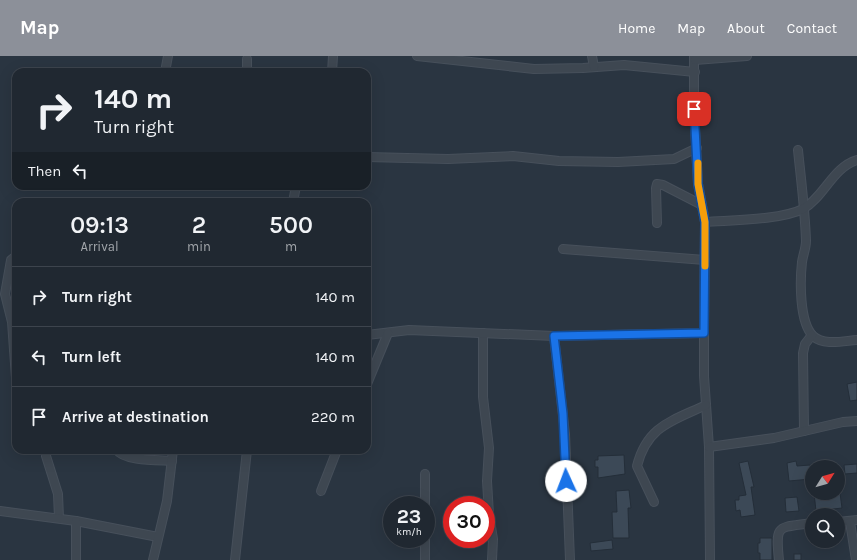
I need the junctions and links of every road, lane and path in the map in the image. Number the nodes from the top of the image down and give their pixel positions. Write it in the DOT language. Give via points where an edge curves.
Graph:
graph roads {
  1 [pos="168,56"];
  2 [pos="333,56"];
  3 [pos="417,56"];
  4 [pos="592,56"];
  5 [pos="747,56"];
  6 [pos="695,58"];
  7 [pos="247,59"];
  8 [pos="594,67"];
  9 [pos="166,68"];
  10 [pos="247,68"];
  11 [pos="332,68"];
  12 [pos="695,72"];
  13 [pos="697,148"];
  14 [pos="798,150"];
  15 [pos="371,157"];
  16 [pos="857,160"];
  17 [pos="702,205"];
  18 [pos="803,208"];
  19 [pos="705,222"];
  20 [pos="657,223"];
  21 [pos="563,249"];
  22 [pos="12,259"];
  23 [pos="705,260"];
  24 [pos="12,322"];
  25 [pos="388,333"];
  26 [pos="483,333"];
  27 [pos="704,333"];
  28 [pos="371,335"];
  29 [pos="812,335"];
  30 [pos="554,336"];
  31 [pos="857,340"];
  32 [pos="371,374"];
  33 [pos="706,405"];
  34 [pos="857,421"];
  35 [pos="804,431"];
  36 [pos="709,447"];
  37 [pos="122,454"];
  38 [pos="173,454"];
  39 [pos="247,454"];
  40 [pos="335,454"];
  41 [pos="46,456"];
  42 [pos="172,461"];
  43 [pos="425,474"];
  44 [pos="320,491"];
  45 [pos="425,496"];
  46 [pos="654,502"];
  47 [pos="0,511"];
  48 [pos="59,518"];
  49 [pos="76,521"];
  50 [pos="853,521"];
  51 [pos="805,524"];
  52 [pos="158,537"];
  53 [pos="425,548"];
  54 [pos="76,560"];
  55 [pos="153,560"];
  56 [pos="235,560"];
  57 [pos="425,560"];
  58 [pos="492,560"];
  59 [pos="570,560"];
  60 [pos="710,560"];
  61 [pos="779,560"];
  62 [pos="856,560"];
  1 -- 9 [label="street"];
  2 -- 11 [label="street"];
  3 -- 8 [label="street" via="534,68"];
  4 -- 8 [label="street"];
  5 -- 6 [label="street"];
  6 -- 12 [label="street"];
  7 -- 10 [label="street"];
  8 -- 12 [label="street" via="624,65"];
  12 -- 13 [label="street"];
  13 -- 15 [label="street" via="674,159 618,162 559,161 513,156 448,159"];
  13 -- 17 [label="street" via="698,184"];
  14 -- 18 [label="street"];
  16 -- 18 [label="street" via="841,170 824,190"];
  17 -- 19 [label="street"];
  17 -- 20 [label="street" via="658,184"];
  18 -- 19 [label="street" via="771,216"];
  18 -- 29 [label="street" via="806,243 801,280 802,306 806,324"];
  19 -- 23 [label="street"];
  21 -- 23 [label="street"];
  22 -- 24 [label="street" via="5,294"];
  23 -- 27 [label="street"];
  25 -- 26 [label="street" via="409,330"];
  25 -- 28 [label="street"];
  25 -- 32 [label="street"];
  26 -- 30 [label="street"];
  26 -- 58 [label="street" via="483,397 488,448 487,481 493,539"];
  27 -- 30 [label="street"];
  27 -- 33 [label="street"];
  29 -- 31 [label="street" via="829,342"];
  29 -- 35 [label="street" via="805,344 803,353"];
  30 -- 59 [label="street" via="565,434"];
  33 -- 36 [label="street"];
  33 -- 46 [label="street" via="665,424 649,438 641,451 637,466"];
  34 -- 35 [label="street"];
  35 -- 36 [label="street"];
  36 -- 60 [label="street"];
  37 -- 42 [label="street"];
  38 -- 42 [label="street"];
  39 -- 56 [label="street"];
  40 -- 44 [label="street"];
  41 -- 48 [label="street" via="58,494"];
  42 -- 52 [label="street" via="167,501"];
  43 -- 45 [label="street"];
  47 -- 48 [label="street"];
  48 -- 49 [label="street"];
  49 -- 52 [label="street"];
  49 -- 54 [label="street"];
  50 -- 62 [label="street"];
  51 -- 61 [label="street" via="786,526 780,530 776,536"];
  52 -- 55 [label="street"];
  53 -- 57 [label="street"];
}
